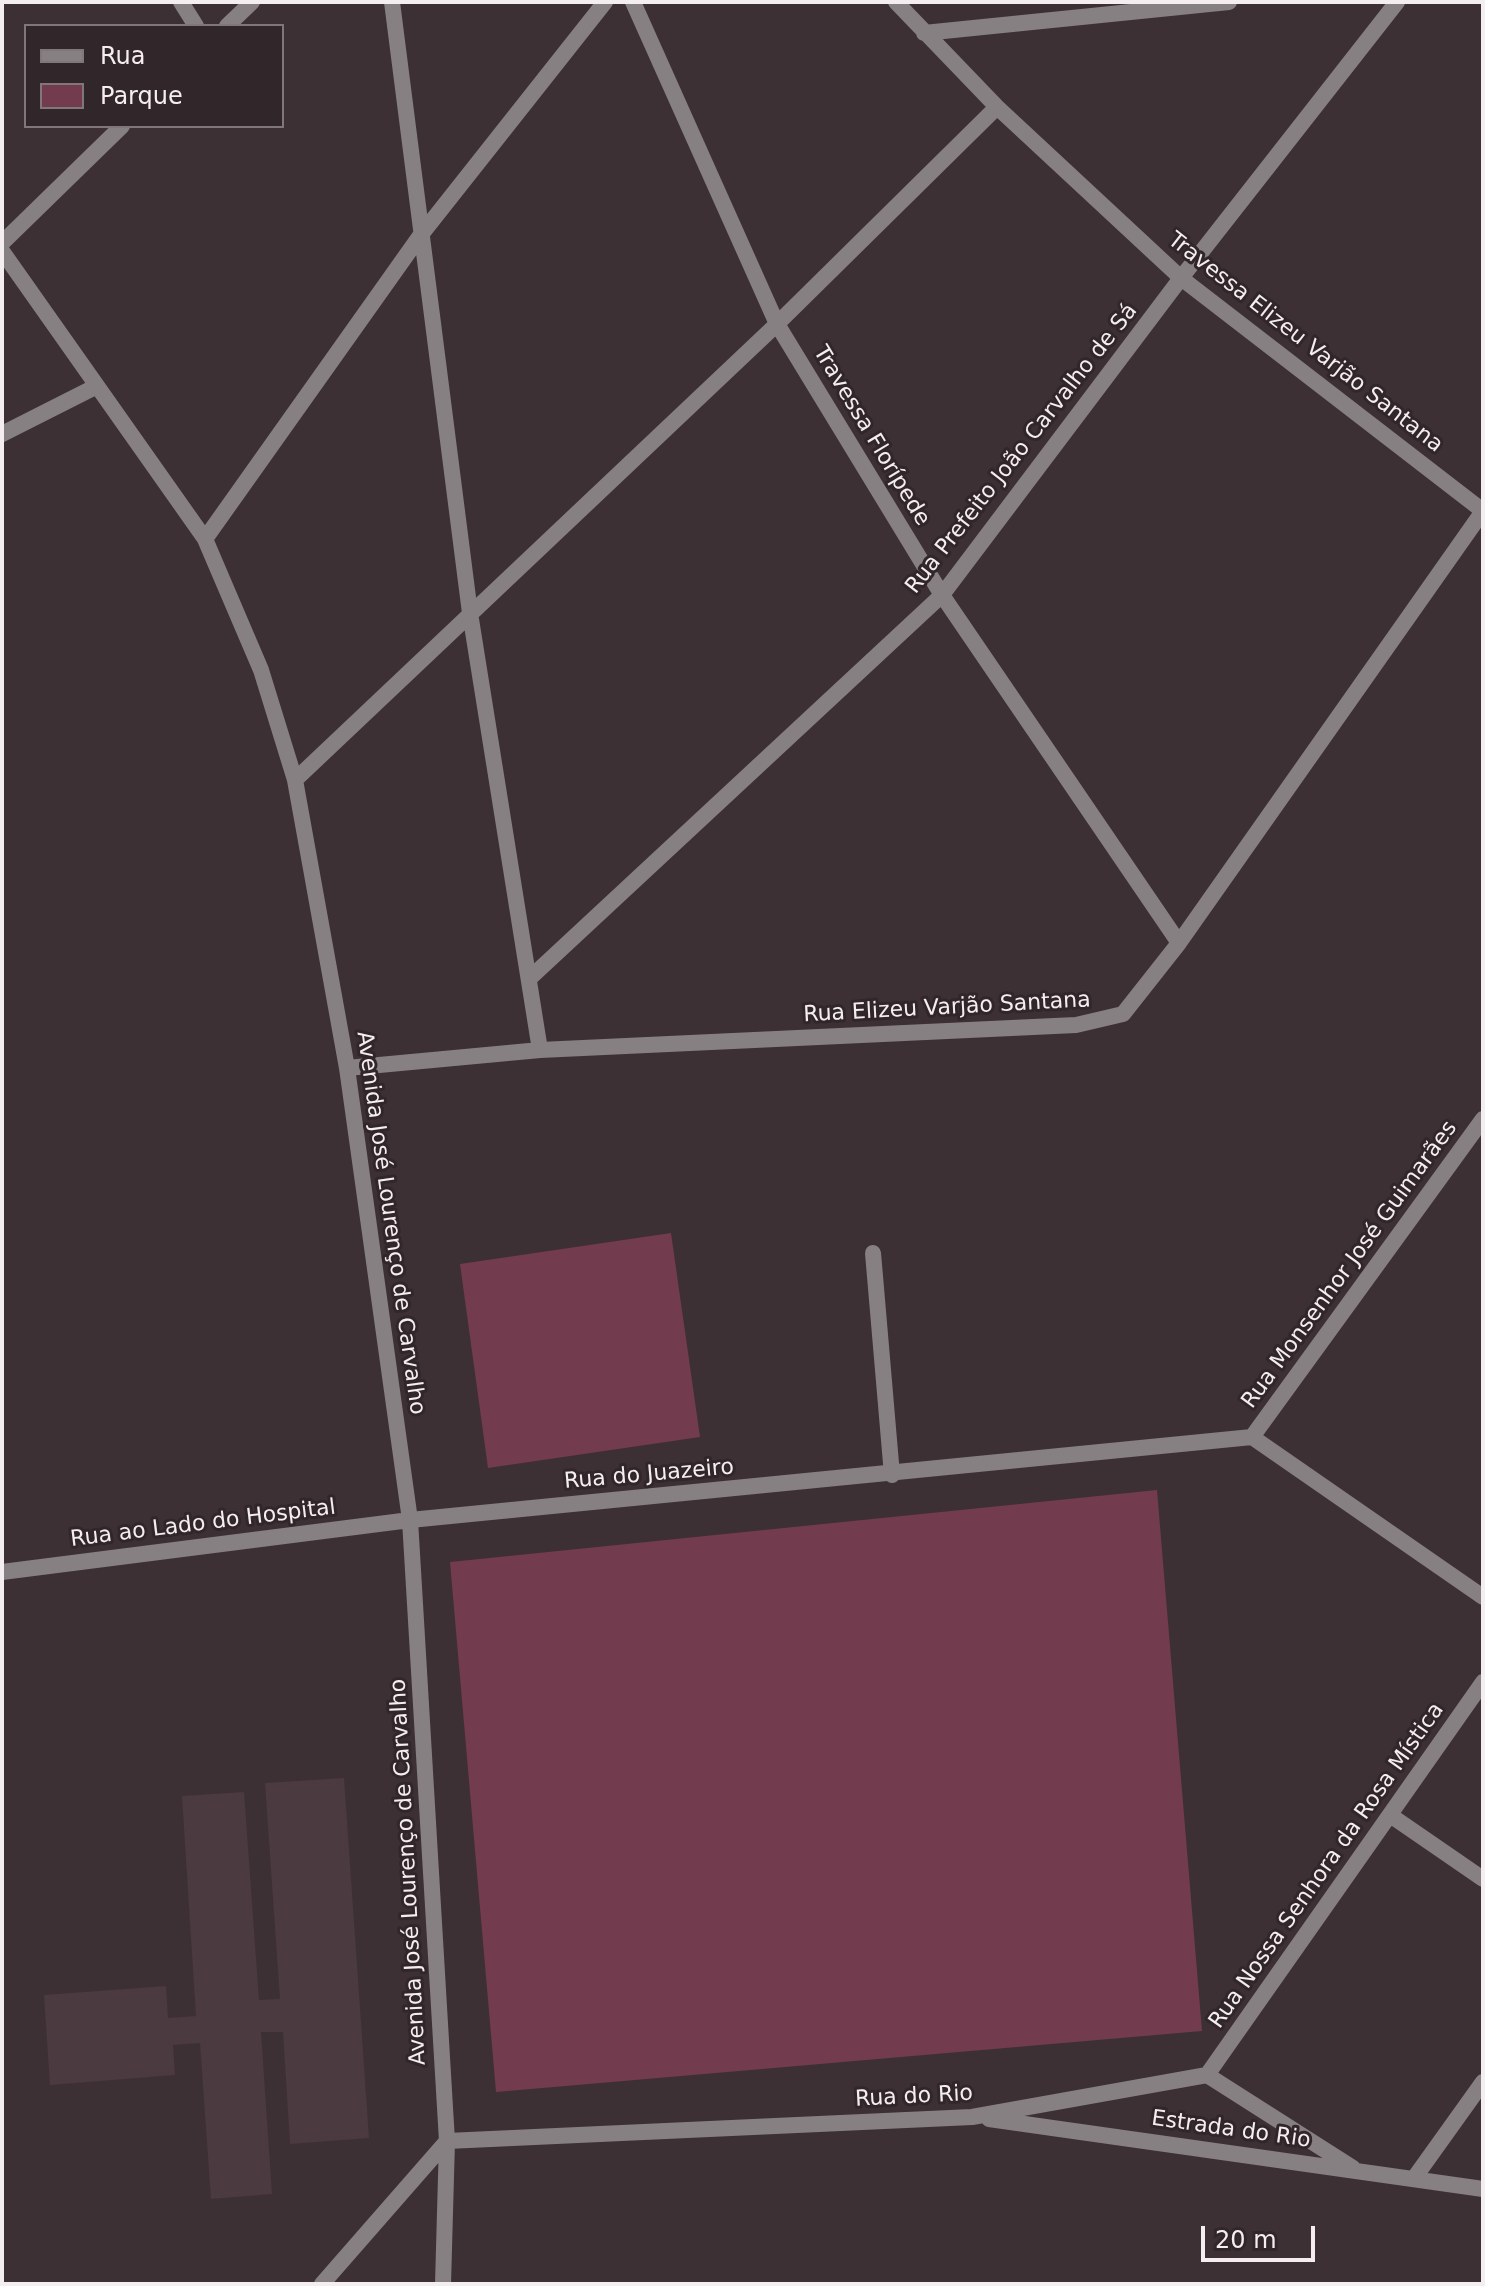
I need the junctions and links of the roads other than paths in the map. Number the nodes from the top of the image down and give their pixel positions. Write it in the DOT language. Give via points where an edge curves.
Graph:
graph roads {
  1 [pos="181,2"];
  2 [pos="252,2"];
  3 [pos="392,2"];
  4 [pos="605,2"];
  5 [pos="633,2"];
  6 [pos="896,2"];
  7 [pos="1229,2"];
  8 [pos="1397,2"];
  9 [pos="195,24"];
  10 [pos="229,24"];
  11 [pos="924,33"];
  12 [pos="997,107"];
  13 [pos="120,128"];
  14 [pos="420,236"];
  15 [pos="2,243"];
  16 [pos="2,251"];
  17 [pos="1181,278"];
  18 [pos="777,324"];
  19 [pos="97,386"];
  20 [pos="2,434"];
  21 [pos="1483,511"];
  22 [pos="205,539"];
  23 [pos="942,595"];
  24 [pos="470,613"];
  25 [pos="295,780"];
  26 [pos="1179,943"];
  27 [pos="530,978"];
  28 [pos="540,1050"];
  29 [pos="347,1068"];
  30 [pos="1483,1119"];
  31 [pos="873,1253"];
  32 [pos="1252,1437"];
  33 [pos="892,1475"];
  34 [pos="410,1520"];
  35 [pos="2,1572"];
  36 [pos="1483,1597"];
  37 [pos="1483,1682"];
  38 [pos="1390,1815"];
  39 [pos="1483,1879"];
  40 [pos="1207,2075"];
  41 [pos="1483,2082"];
  42 [pos="972,2117"];
  43 [pos="447,2141"];
  44 [pos="1353,2168"];
  45 [pos="1415,2177"];
  46 [pos="1483,2189"];
  47 [pos="322,2284"];
  48 [pos="443,2284"];
  1 -- 9 [label="street"];
  2 -- 10 [label="street"];
  3 -- 14 [label="street"];
  4 -- 14 [label="street"];
  5 -- 18 [label="street, Travessa Florípede"];
  6 -- 11 [label="street, Travessa Elizeu Varjão Santana"];
  7 -- 11 [label="street"];
  8 -- 17 [label="street, Rua Prefeito João Carvalho de Sá"];
  11 -- 12 [label="street, Travessa Elizeu Varjão Santana"];
  12 -- 17 [label="street, Travessa Elizeu Varjão Santana"];
  12 -- 18 [label="street"];
  13 -- 15 [label="street"];
  14 -- 22 [label="street"];
  14 -- 24 [label="street"];
  16 -- 19 [label="street, Avenida José Lourenço de Carvalho"];
  17 -- 21 [label="street, Travessa Elizeu Varjão Santana"];
  17 -- 23 [label="street, Rua Prefeito João Carvalho de Sá"];
  18 -- 23 [label="street, Travessa Florípede"];
  18 -- 24 [label="street"];
  19 -- 20 [label="street"];
  19 -- 22 [label="street, Avenida José Lourenço de Carvalho"];
  21 -- 26 [label="street, Rua Elizeu Varjão Santana"];
  22 -- 25 [label="street, Avenida José Lourenço de Carvalho" via="261,670"];
  23 -- 26 [label="street, Travessa Florípede"];
  23 -- 27 [label="street, Rua Prefeito João Carvalho de Sá"];
  24 -- 25 [label="street"];
  24 -- 27 [label="street"];
  25 -- 29 [label="street, Avenida José Lourenço de Carvalho"];
  26 -- 28 [label="street, Rua Elizeu Varjão Santana" via="1123,1014 1106,1021"];
  27 -- 28 [label="street"];
  28 -- 29 [label="street, Rua Elizeu Varjão Santana"];
  29 -- 34 [label="street, Avenida José Lourenço de Carvalho"];
  30 -- 32 [label="street, Rua Monsenhor José Guimarães"];
  31 -- 33 [label="street"];
  32 -- 33 [label="street, Rua do Juazeiro"];
  32 -- 36 [label="street"];
  33 -- 34 [label="street, Rua do Juazeiro"];
  34 -- 35 [label="street, Rua ao Lado do Hospital"];
  34 -- 43 [label="street, Avenida José Lourenço de Carvalho"];
  37 -- 38 [label="street, Rua Nossa Senhora da Rosa Mística"];
  38 -- 39 [label="street"];
  38 -- 40 [label="street, Rua Nossa Senhora da Rosa Mística"];
  40 -- 42 [label="street, Rua do Rio"];
  40 -- 44 [label="street"];
  41 -- 45 [label="street"];
  42 -- 43 [label="street, Rua do Rio"];
  42 -- 44 [label="street, Estrada do Rio"];
  43 -- 47 [label="street"];
  43 -- 48 [label="street, Avenida José Lourenço de Carvalho"];
  44 -- 45 [label="street, Estrada do Rio"];
  45 -- 46 [label="street, Estrada do Rio"];
}
